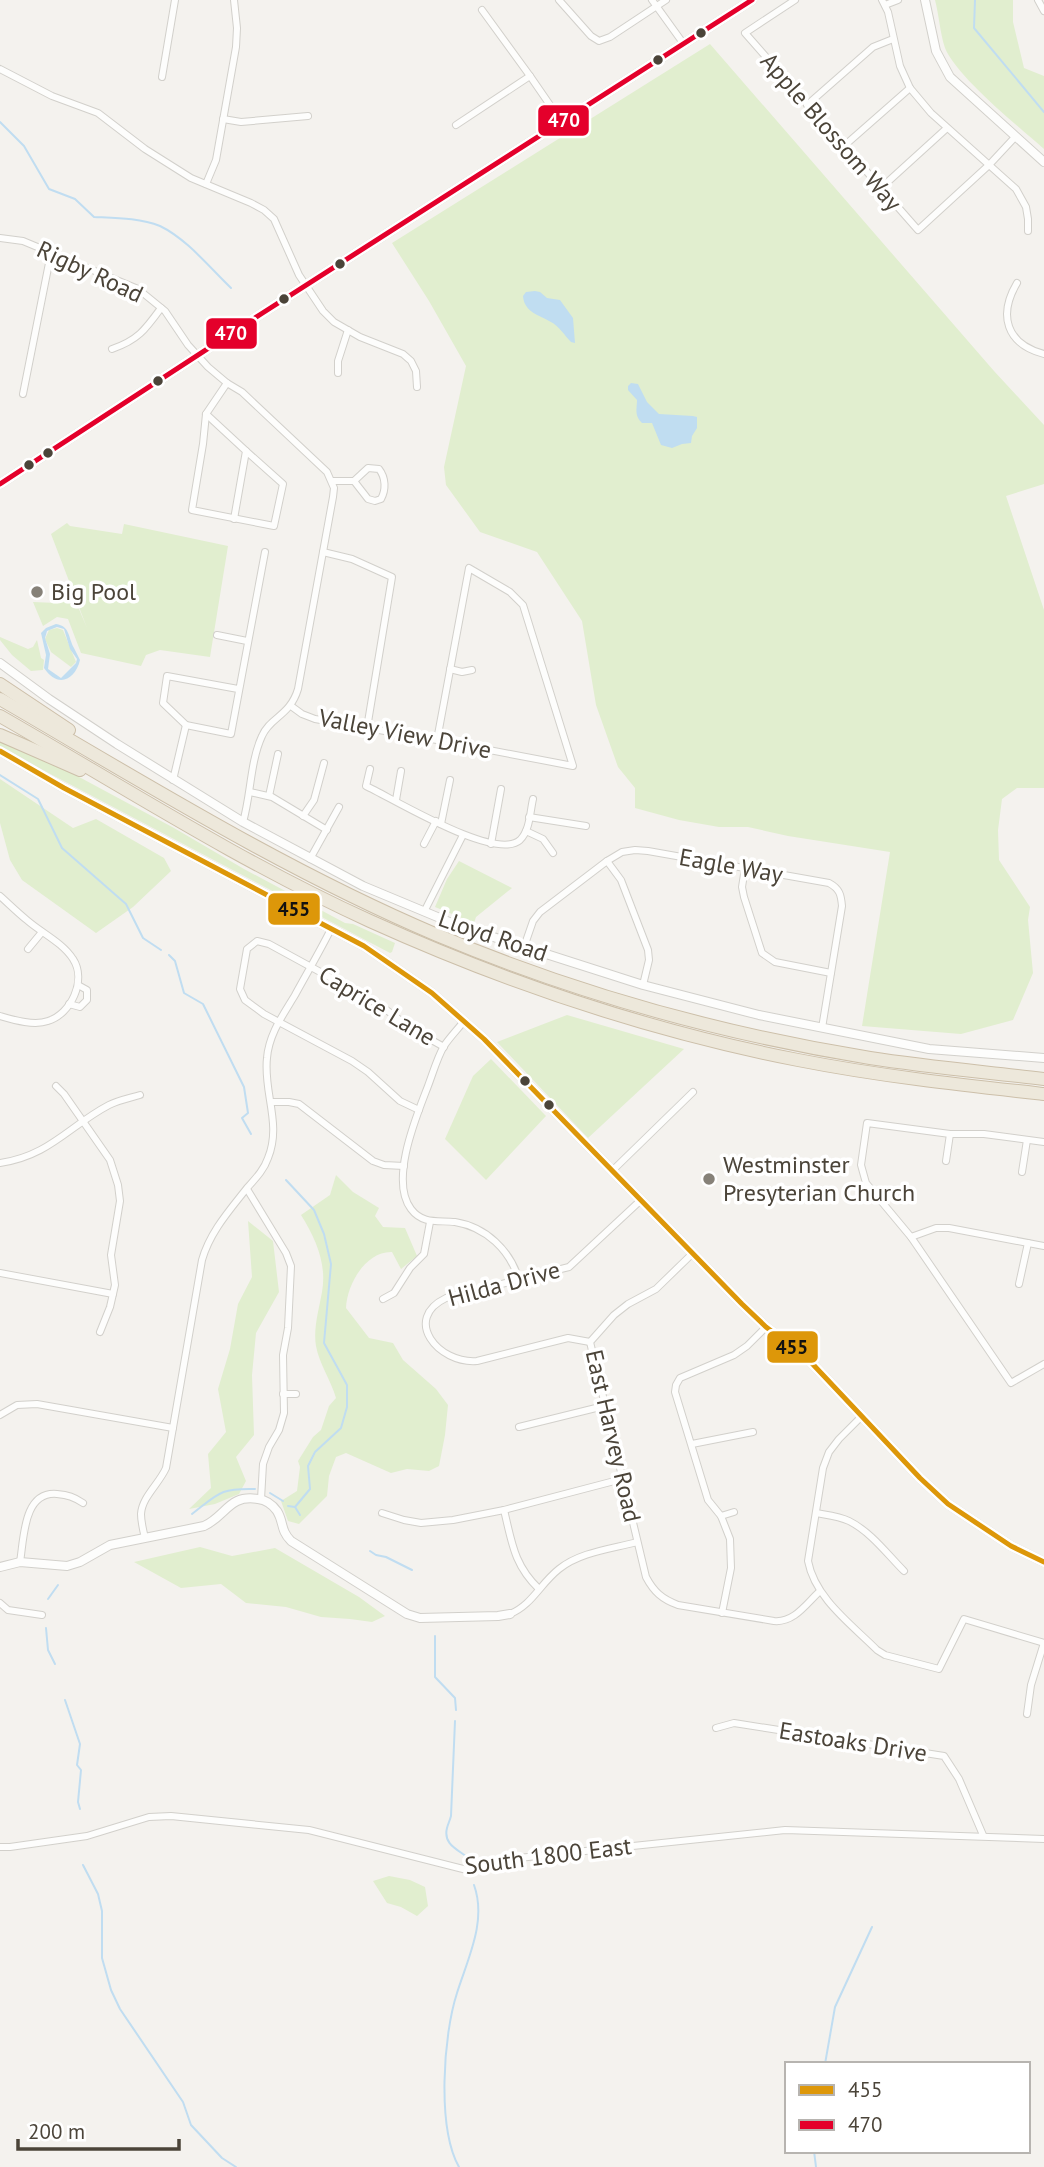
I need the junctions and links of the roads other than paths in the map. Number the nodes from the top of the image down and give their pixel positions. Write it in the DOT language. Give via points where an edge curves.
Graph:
graph roads {
  1 [pos="175,0"];
  2 [pos="234,0"];
  3 [pos="559,0"];
  4 [pos="666,0"];
  5 [pos="751,0"];
  6 [pos="795,0"];
  7 [pos="898,0"];
  8 [pos="925,0"];
  9 [pos="1038,0"];
  10 [pos="655,3"];
  11 [pos="884,3"];
  12 [pos="482,10"];
  13 [pos="1044,11"];
  14 [pos="893,39"];
  15 [pos="683,43"];
  16 [pos="0,69"];
  17 [pos="530,76"];
  18 [pos="162,77"];
  19 [pos="910,88"];
  20 [pos="807,105"];
  21 [pos="308,116"];
  22 [pos="223,119"];
  23 [pos="561,121"];
  24 [pos="456,125"];
  25 [pos="947,128"];
  26 [pos="1016,136"];
  27 [pos="844,146"];
  28 [pos="1044,162"];
  29 [pos="989,166"];
  30 [pos="206,184"];
  31 [pos="881,188"];
  32 [pos="1028,231"];
  33 [pos="0,238"];
  34 [pos="51,253"];
  35 [pos="1017,283"];
  36 [pos="305,285"];
  37 [pos="161,308"];
  38 [pos="348,330"];
  39 [pos="112,349"];
  40 [pos="1044,354"];
  41 [pos="197,356"];
  42 [pos="338,373"];
  43 [pos="227,383"];
  44 [pos="417,387"];
  45 [pos="23,394"];
  46 [pos="206,414"];
  47 [pos="246,451"];
  48 [pos="332,481"];
  49 [pos="354,481"];
  50 [pos="0,484"];
  51 [pos="234,519"];
  52 [pos="265,552"];
  53 [pos="323,552"];
  54 [pos="217,635"];
  55 [pos="247,641"];
  56 [pos="0,663"];
  57 [pos="450,669"];
  58 [pos="472,670"];
  59 [pos="0,684"];
  60 [pos="239,689"];
  61 [pos="0,699"];
  62 [pos="291,706"];
  63 [pos="0,716"];
  64 [pos="186,725"];
  65 [pos="367,728"];
  66 [pos="0,735"];
  67 [pos="437,740"];
  68 [pos="0,751"];
  69 [pos="278,754"];
  70 [pos="324,763"];
  71 [pos="370,769"];
  72 [pos="401,771"];
  73 [pos="173,779"];
  74 [pos="450,780"];
  75 [pos="501,789"];
  76 [pos="159,791"];
  77 [pos="250,792"];
  78 [pos="269,796"];
  79 [pos="533,799"];
  80 [pos="396,800"];
  81 [pos="339,807"];
  82 [pos="165,812"];
  83 [pos="303,816"];
  84 [pos="529,817"];
  85 [pos="243,822"];
  86 [pos="439,823"];
  87 [pos="586,826"];
  88 [pos="327,830"];
  89 [pos="527,831"];
  90 [pos="463,835"];
  91 [pos="424,844"];
  92 [pos="491,844"];
  93 [pos="553,853"];
  94 [pos="310,859"];
  95 [pos="607,861"];
  96 [pos="745,868"];
  97 [pos="0,896"];
  98 [pos="425,912"];
  99 [pos="331,929"];
  100 [pos="42,932"];
  101 [pos="524,947"];
  102 [pos="29,949"];
  103 [pos="311,966"];
  104 [pos="831,972"];
  105 [pos="78,985"];
  106 [pos="643,985"];
  107 [pos="69,1004"];
  108 [pos="0,1016"];
  109 [pos="464,1021"];
  110 [pos="279,1022"];
  111 [pos="821,1028"];
  112 [pos="444,1046"];
  113 [pos="1044,1058"];
  114 [pos="1044,1079"];
  115 [pos="56,1086"];
  116 [pos="693,1092"];
  117 [pos="1044,1094"];
  118 [pos="140,1095"];
  119 [pos="271,1102"];
  120 [pos="419,1110"];
  121 [pos="83,1122"];
  122 [pos="950,1134"];
  123 [pos="1027,1140"];
  124 [pos="1044,1142"];
  125 [pos="946,1161"];
  126 [pos="0,1163"];
  127 [pos="404,1166"];
  128 [pos="612,1171"];
  129 [pos="1022,1172"];
  130 [pos="247,1189"];
  131 [pos="641,1200"];
  132 [pos="429,1222"];
  133 [pos="911,1237"];
  134 [pos="1028,1243"];
  135 [pos="1044,1246"];
  136 [pos="693,1253"];
  137 [pos="0,1273"];
  138 [pos="519,1280"];
  139 [pos="1019,1284"];
  140 [pos="113,1294"];
  141 [pos="383,1299"];
  142 [pos="766,1326"];
  143 [pos="100,1332"];
  144 [pos="590,1342"];
  145 [pos="1044,1364"];
  146 [pos="283,1394"];
  147 [pos="296,1394"];
  148 [pos="604,1406"];
  149 [pos="0,1415"];
  150 [pos="862,1416"];
  151 [pos="519,1427"];
  152 [pos="173,1428"];
  153 [pos="753,1432"];
  154 [pos="692,1444"];
  155 [pos="622,1479"];
  156 [pos="261,1499"];
  157 [pos="83,1503"];
  158 [pos="504,1510"];
  159 [pos="734,1512"];
  160 [pos="382,1513"];
  161 [pos="816,1513"];
  162 [pos="721,1516"];
  163 [pos="145,1538"];
  164 [pos="637,1542"];
  165 [pos="20,1562"];
  166 [pos="1044,1562"];
  167 [pos="0,1567"];
  168 [pos="904,1571"];
  169 [pos="539,1589"];
  170 [pos="820,1591"];
  171 [pos="0,1603"];
  172 [pos="510,1614"];
  173 [pos="722,1614"];
  174 [pos="42,1615"];
  175 [pos="1044,1643"];
  176 [pos="1027,1714"];
  177 [pos="716,1728"];
  178 [pos="983,1835"];
  179 [pos="1044,1839"];
  180 [pos="0,1847"];
  1 -- 18 [label="street"];
  2 -- 22 [label="street" via="236,47"];
  3 -- 10 [label="street" via="599,41"];
  4 -- 10 [label="street"];
  5 -- 15 [label="main road"];
  6 -- 20 [label="street, Apple Blossom Way" via="745,33"];
  7 -- 11 [label="street"];
  8 -- 26 [label="street" via="936,51 946,71"];
  9 -- 13 [label="street"];
  10 -- 15 [label="street"];
  11 -- 14 [label="street"];
  12 -- 17 [label="street"];
  14 -- 19 [label="street"];
  14 -- 20 [label="street" via="873,47"];
  15 -- 23 [label="main road"];
  16 -- 30 [label="street" via="98,113 145,149"];
  17 -- 23 [label="street"];
  17 -- 24 [label="street"];
  19 -- 25 [label="street"];
  19 -- 27 [label="street"];
  20 -- 27 [label="street, Apple Blossom Way"];
  21 -- 22 [label="street" via="241,122"];
  22 -- 30 [label="street" via="216,160"];
  23 -- 36 [label="main road"];
  25 -- 29 [label="street"];
  25 -- 31 [label="street"];
  26 -- 28 [label="street"];
  26 -- 29 [label="street"];
  27 -- 31 [label="street, Apple Blossom Way"];
  29 -- 31 [label="street, Apple Blossom Way" via="918,230"];
  29 -- 32 [label="street" via="1020,195 1028,214"];
  30 -- 36 [label="street" via="251,203 274,219"];
  33 -- 34 [label="street, Rigby Road" via="23,241"];
  34 -- 37 [label="street, Rigby Road" via="138,289"];
  34 -- 45 [label="street"];
  35 -- 40 [label="street" via="1006,305 1008,324 1026,346"];
  36 -- 38 [label="street" via="323,311"];
  36 -- 41 [label="main road"];
  37 -- 39 [label="street" via="131,342"];
  37 -- 41 [label="street, Rigby Road"];
  38 -- 42 [label="street"];
  38 -- 44 [label="street" via="411,361"];
  41 -- 43 [label="street, Rigby Road"];
  41 -- 50 [label="main road"];
  43 -- 46 [label="street"];
  43 -- 48 [label="street, Rigby Road" via="281,428"];
  46 -- 47 [label="street"];
  46 -- 51 [label="street" via="192,510"];
  47 -- 51 [label="street"];
  47 -- 51 [label="street" via="283,484 274,526"];
  48 -- 49 [label="street"];
  48 -- 53 [label="street"];
  49 -- 49 [label="street" via="368,499 381,499 385,488 379,469 368,468"];
  52 -- 55 [label="street"];
  53 -- 62 [label="street"];
  53 -- 65 [label="street" via="393,577"];
  54 -- 55 [label="street"];
  55 -- 60 [label="street"];
  56 -- 73 [label="street, Lloyd Road"];
  57 -- 58 [label="street"];
  57 -- 67 [label="street"];
  57 -- 67 [label="street, Valley View Drive" via="468,568 510,592 523,605 573,766"];
  59 -- 76 [label="highway"];
  60 -- 64 [label="street" via="231,734"];
  60 -- 64 [label="street" via="167,676 163,703"];
  61 -- 76 [label="highway"];
  62 -- 65 [label="street, Valley View Drive" via="315,719"];
  62 -- 77 [label="street, Valley View Drive" via="263,732"];
  63 -- 82 [label="highway"];
  64 -- 73 [label="street"];
  65 -- 67 [label="street, Valley View Drive"];
  66 -- 82 [label="highway"];
  68 -- 99 [label="street"];
  69 -- 78 [label="street"];
  70 -- 83 [label="street" via="314,800"];
  71 -- 80 [label="street" via="366,786"];
  72 -- 80 [label="street"];
  73 -- 85 [label="street, Lloyd Road"];
  74 -- 86 [label="street"];
  75 -- 92 [label="street"];
  76 -- 114 [label="highway" via="357,899 460,944 580,988 795,1045"];
  77 -- 78 [label="street"];
  77 -- 85 [label="street"];
  78 -- 83 [label="street"];
  79 -- 84 [label="street"];
  80 -- 86 [label="street"];
  81 -- 88 [label="street"];
  82 -- 117 [label="highway" via="368,920 602,1011 801,1061"];
  83 -- 88 [label="street"];
  84 -- 87 [label="street"];
  84 -- 89 [label="street"];
  85 -- 94 [label="street, Lloyd Road"];
  86 -- 90 [label="street"];
  86 -- 91 [label="street"];
  88 -- 94 [label="street"];
  89 -- 92 [label="street" via="512,845"];
  89 -- 93 [label="street" via="543,839"];
  90 -- 92 [label="street"];
  90 -- 98 [label="street"];
  94 -- 98 [label="street, Lloyd Road"];
  95 -- 96 [label="street, Eagle Way" via="635,850"];
  95 -- 101 [label="street, Eagle Way" via="540,912"];
  95 -- 106 [label="street" via="621,880 648,950"];
  96 -- 104 [label="street" via="742,887 762,953 775,962"];
  96 -- 104 [label="street, Eagle Way" via="837,888 842,906"];
  97 -- 100 [label="street"];
  98 -- 101 [label="street, Lloyd Road"];
  99 -- 103 [label="street"];
  99 -- 109 [label="street" via="394,966"];
  100 -- 102 [label="street"];
  100 -- 105 [label="street" via="75,962"];
  101 -- 106 [label="street, Lloyd Road"];
  103 -- 110 [label="street"];
  103 -- 110 [label="street, Caprice Lane" via="269,944 257,941 247,949 240,989 245,1000"];
  103 -- 112 [label="street, Caprice Lane"];
  104 -- 111 [label="street, Eagle Way"];
  105 -- 107 [label="street"];
  105 -- 107 [label="street" via="87,990 87,1000 80,1007"];
  106 -- 111 [label="street, Lloyd Road"];
  107 -- 108 [label="street" via="49,1021"];
  109 -- 112 [label="street"];
  109 -- 128 [label="street"];
  110 -- 119 [label="street" via="267,1060"];
  110 -- 120 [label="street" via="352,1061 400,1101"];
  111 -- 113 [label="street, Lloyd Road" via="929,1049"];
  112 -- 120 [label="street"];
  115 -- 121 [label="street"];
  116 -- 128 [label="street"];
  118 -- 121 [label="street" via="107,1106"];
  119 -- 127 [label="street" via="299,1104 373,1161"];
  119 -- 130 [label="street" via="272,1147"];
  120 -- 127 [label="street"];
  121 -- 126 [label="street" via="29,1157"];
  121 -- 140 [label="street" via="110,1160 118,1185 111,1255"];
  122 -- 123 [label="street"];
  122 -- 125 [label="street"];
  122 -- 133 [label="street" via="867,1123 862,1174"];
  123 -- 124 [label="street"];
  123 -- 129 [label="street"];
  127 -- 132 [label="street" via="405,1194 411,1209"];
  128 -- 131 [label="street"];
  130 -- 146 [label="street" via="290,1266"];
  130 -- 152 [label="street" via="206,1245"];
  131 -- 136 [label="street"];
  131 -- 138 [label="street, Hilda Drive" via="569,1267"];
  132 -- 138 [label="street" via="452,1221 488,1234 514,1264"];
  132 -- 141 [label="street" via="424,1254 394,1293"];
  133 -- 134 [label="street" via="949,1228"];
  133 -- 145 [label="street" via="1011,1383"];
  134 -- 135 [label="street"];
  134 -- 139 [label="street"];
  136 -- 142 [label="street"];
  136 -- 144 [label="street, East Harvey Road" via="656,1289 614,1315"];
  137 -- 140 [label="street"];
  138 -- 144 [label="street, Hilda Drive" via="436,1302 429,1310 429,1338 450,1357 477,1361 568,1338"];
  140 -- 143 [label="street"];
  142 -- 150 [label="street" via="806,1357"];
  142 -- 154 [label="street" via="734,1355 680,1378 675,1392"];
  144 -- 148 [label="street, East Harvey Road"];
  146 -- 147 [label="street"];
  146 -- 156 [label="street" via="282,1422 263,1464"];
  148 -- 151 [label="street"];
  148 -- 155 [label="street, East Harvey Road"];
  149 -- 152 [label="street" via="17,1405 37,1404"];
  150 -- 161 [label="street" via="829,1452"];
  150 -- 166 [label="street" via="948,1504 1010,1546"];
  152 -- 163 [label="street" via="166,1468 143,1505"];
  153 -- 154 [label="street"];
  154 -- 162 [label="street" via="708,1500"];
  155 -- 158 [label="street"];
  155 -- 164 [label="street, East Harvey Road"];
  156 -- 163 [label="street" via="236,1501 204,1526"];
  156 -- 172 [label="street" via="271,1504 291,1541 407,1614 420,1618"];
  157 -- 165 [label="street" via="54,1493 39,1497 28,1516"];
  158 -- 160 [label="street" via="421,1523"];
  158 -- 169 [label="street" via="519,1565"];
  159 -- 162 [label="street"];
  161 -- 168 [label="street" via="850,1522"];
  161 -- 170 [label="street" via="808,1561"];
  162 -- 173 [label="street" via="730,1539 731,1568"];
  163 -- 165 [label="street" via="110,1545 66,1566"];
  164 -- 169 [label="street" via="575,1560"];
  164 -- 173 [label="street, East Harvey Road" via="646,1577 663,1600"];
  165 -- 167 [label="street"];
  169 -- 172 [label="street" via="522,1609"];
  170 -- 173 [label="street, East Harvey Road" via="785,1625"];
  170 -- 175 [label="street" via="877,1650 939,1669 964,1619"];
  171 -- 174 [label="street" via="8,1609"];
  175 -- 176 [label="street"];
  177 -- 178 [label="street, Eastoaks Drive" via="734,1723 944,1756"];
  178 -- 179 [label="street, South 1800 East"];
  178 -- 180 [label="street, South 1800 East" via="785,1830 518,1857 467,1870 309,1830 172,1816 149,1817 93,1834"];
}
